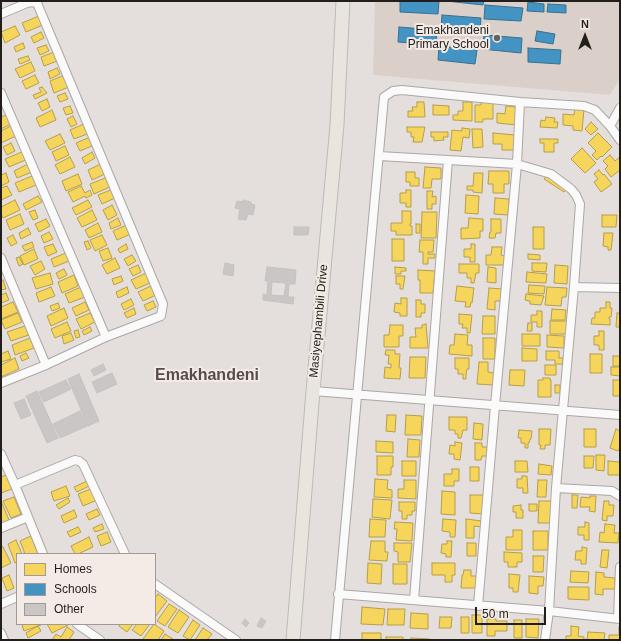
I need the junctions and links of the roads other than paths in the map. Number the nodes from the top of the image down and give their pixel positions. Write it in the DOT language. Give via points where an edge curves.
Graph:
graph roads {
  1 [pos="343,1"];
  2 [pos="1,14"];
  3 [pos="1,93"];
  4 [pos="520,102"];
  5 [pos="620,108"];
  6 [pos="610,126"];
  7 [pos="620,140"];
  8 [pos="379,156"];
  9 [pos="448,160"];
  10 [pos="518,164"];
  11 [pos="1,258"];
  12 [pos="574,287"];
  13 [pos="620,288"];
  14 [pos="106,338"];
  15 [pos="46,365"];
  16 [pos="1,383"];
  17 [pos="313,391"];
  18 [pos="358,396"];
  19 [pos="430,401"];
  20 [pos="495,406"];
  21 [pos="562,411"];
  22 [pos="620,415"];
  23 [pos="1,454"];
  24 [pos="15,485"];
  25 [pos="556,488"];
  26 [pos="620,496"];
  27 [pos="28,516"];
  28 [pos="1,528"];
  29 [pos="43,553"];
  30 [pos="124,553"];
  31 [pos="620,567"];
  32 [pos="156,585"];
  33 [pos="338,594"];
  34 [pos="16,597"];
  35 [pos="414,600"];
  36 [pos="1,604"];
  37 [pos="478,606"];
  38 [pos="549,611"];
  39 [pos="619,618"];
  40 [pos="78,625"];
  41 [pos="1,633"];
  42 [pos="4,640"];
  43 [pos="100,640"];
  44 [pos="236,640"];
  45 [pos="293,640"];
  46 [pos="335,640"];
  47 [pos="545,640"];
  1 -- 17 [label="main road, Masiyephambili Drive" via="337,125"];
  2 -- 14 [label="street" via="27,3 37,3 163,301 160,316"];
  3 -- 14 [label="street"];
  4 -- 6 [label="street" via="590,108"];
  4 -- 8 [label="street" via="393,91 384,97"];
  4 -- 10 [label="street"];
  5 -- 6 [label="street"];
  6 -- 7 [label="street"];
  8 -- 9 [label="street"];
  8 -- 18 [label="street"];
  9 -- 10 [label="street"];
  9 -- 19 [label="street"];
  10 -- 12 [label="street" via="551,174 576,195 580,204"];
  10 -- 20 [label="street"];
  11 -- 15 [label="street"];
  12 -- 13 [label="street"];
  12 -- 21 [label="street"];
  14 -- 15 [label="street"];
  15 -- 16 [label="street"];
  17 -- 18 [label="street"];
  17 -- 45 [label="main road, Masiyephambili Drive"];
  18 -- 19 [label="street"];
  18 -- 33 [label="street"];
  19 -- 20 [label="street"];
  19 -- 35 [label="street"];
  20 -- 21 [label="street"];
  20 -- 37 [label="street"];
  21 -- 22 [label="street"];
  21 -- 25 [label="street"];
  23 -- 24 [label="street"];
  24 -- 27 [label="street"];
  24 -- 30 [label="street" via="75,460 81,462"];
  25 -- 26 [label="street" via="612,491"];
  25 -- 38 [label="street"];
  27 -- 28 [label="street"];
  27 -- 29 [label="street"];
  31 -- 39 [label="street"];
  32 -- 44 [label="street"];
  33 -- 35 [label="street"];
  33 -- 46 [label="street"];
  34 -- 36 [label="street"];
  35 -- 37 [label="street"];
  37 -- 38 [label="street"];
  38 -- 39 [label="street"];
  38 -- 47 [label="street"];
  40 -- 43 [label="street"];
  41 -- 42 [label="street"];
}
